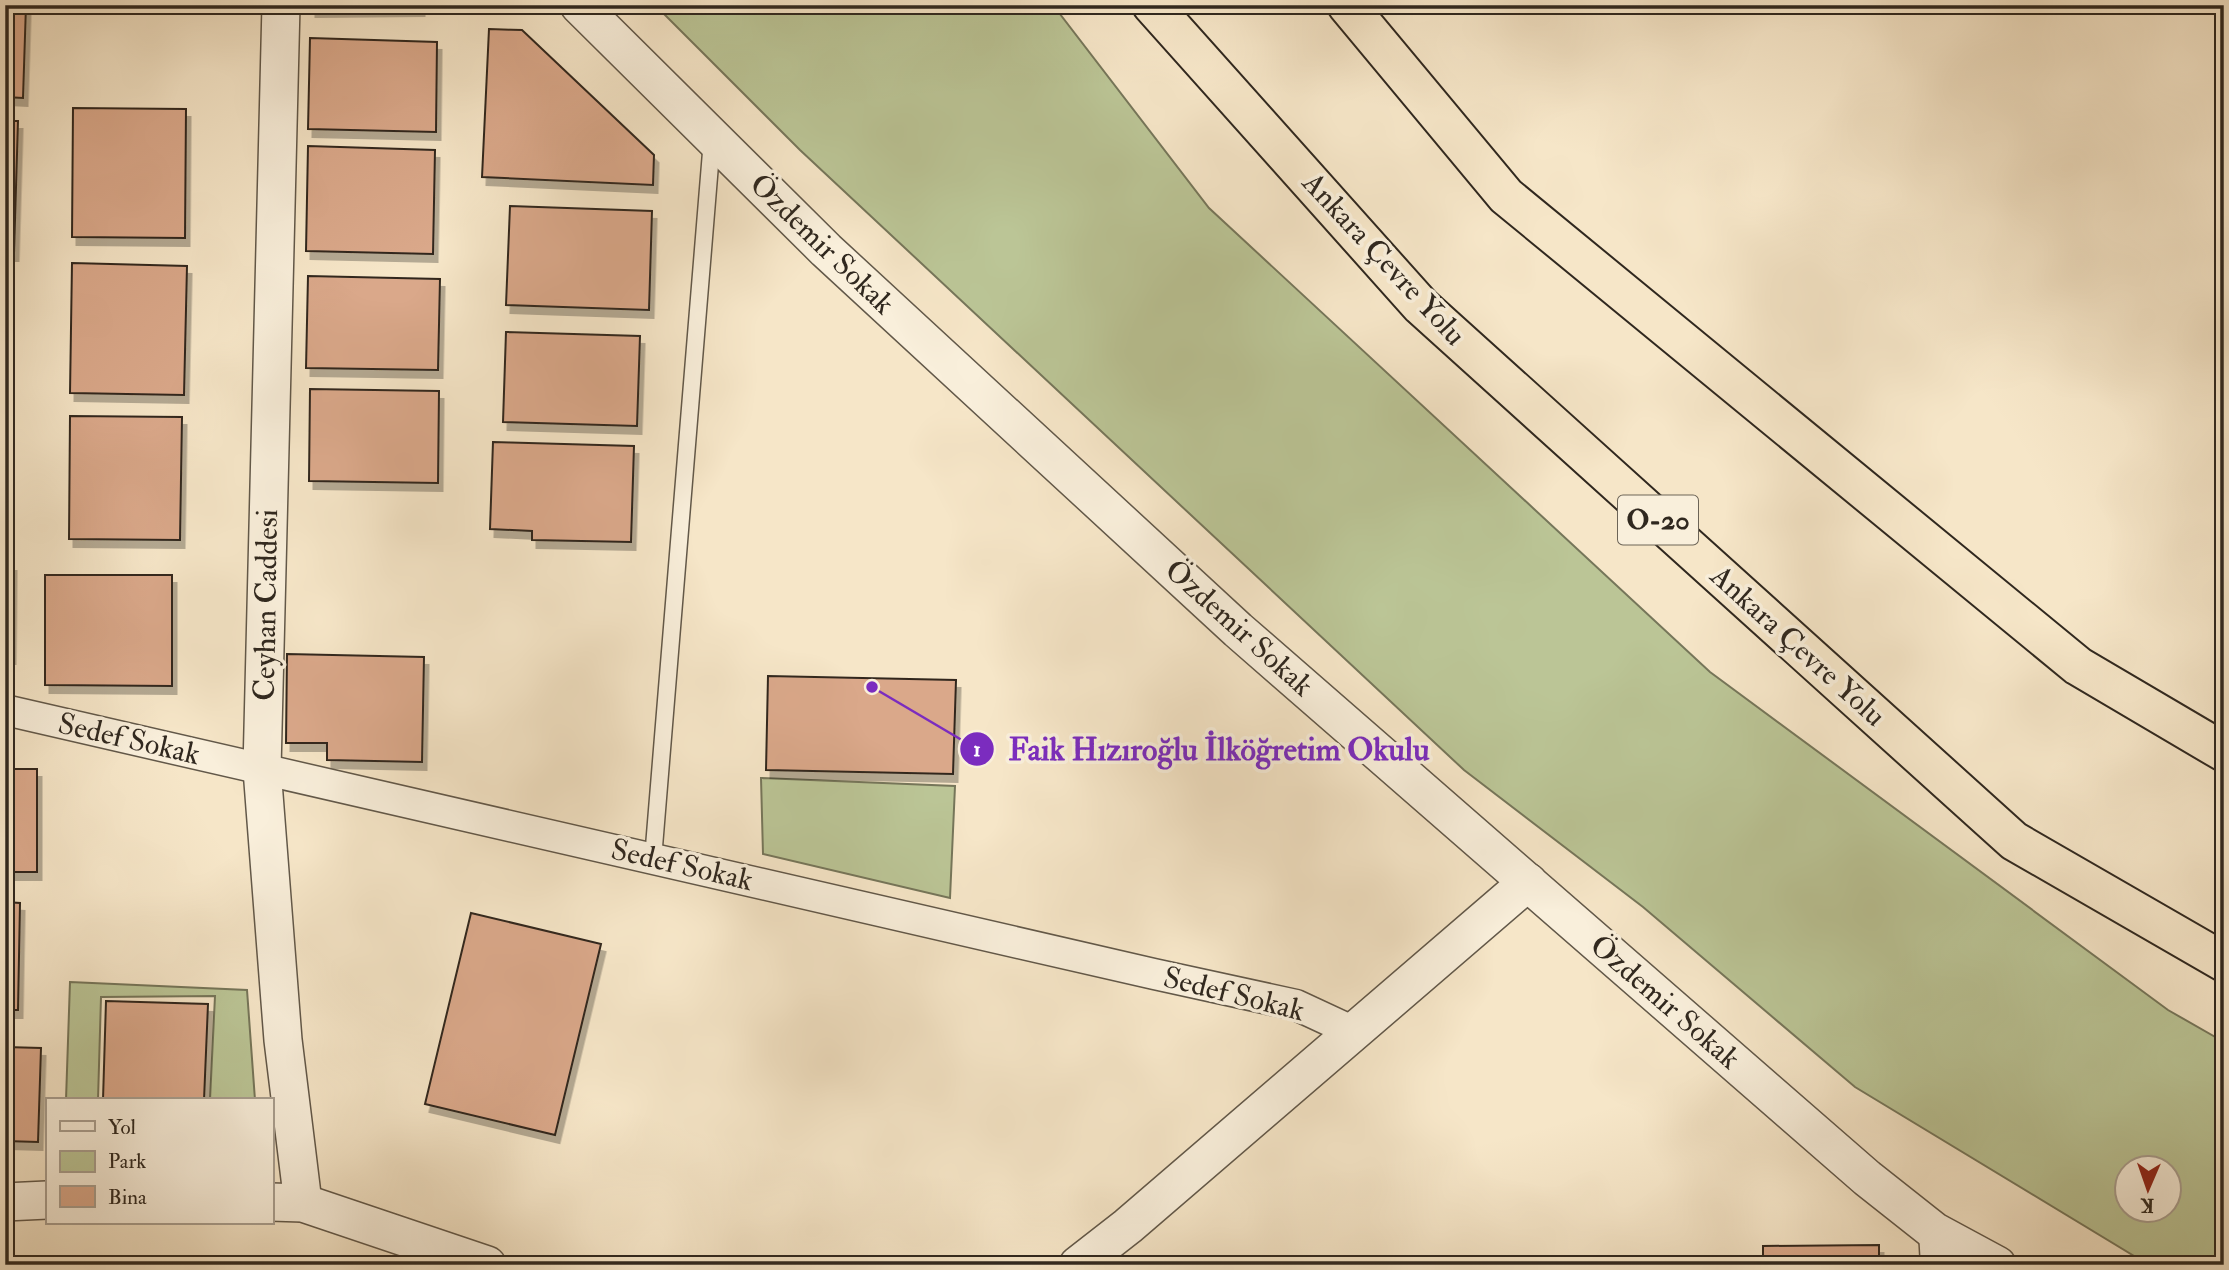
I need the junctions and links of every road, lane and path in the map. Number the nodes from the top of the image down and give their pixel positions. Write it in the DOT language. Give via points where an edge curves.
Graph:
graph roads {
  1 [pos="281,5"];
  2 [pos="579,5"];
  3 [pos="1152,5"];
  4 [pos="1348,5"];
  5 [pos="713,138"];
  6 [pos="5,710"];
  7 [pos="2224,752"];
  8 [pos="262,769"];
  9 [pos="653,859"];
  10 [pos="1528,882"];
  11 [pos="2224,962"];
  12 [pos="1354,1032"];
  13 [pos="46,1200"];
  14 [pos="5,1202"];
  15 [pos="287,1203"];
  16 [pos="1935,1248"];
  17 [pos="488,1265"];
  18 [pos="1078,1265"];
  19 [pos="1997,1265"];
  1 -- 8 [label="street, Ceyhan Caddesi"];
  2 -- 5 [label="street, Özdemir Sokak"];
  3 -- 11 [label="highway, Ankara Çevre Yolu / O-20" via="1421,306 2014,841"];
  4 -- 7 [label="highway" via="1506,196 2078,666"];
  5 -- 9 [label="lane"];
  5 -- 10 [label="street, Özdemir Sokak" via="826,250 1238,630"];
  6 -- 8 [label="street, Sedef Sokak"];
  8 -- 9 [label="street, Sedef Sokak"];
  8 -- 15 [label="street, Ceyhan Caddesi" via="284,1040"];
  9 -- 12 [label="street, Sedef Sokak" via="1297,1004"];
  10 -- 12 [label="street"];
  10 -- 16 [label="street, Özdemir Sokak" via="1867,1178"];
  12 -- 18 [label="street"];
  13 -- 14 [label="street"];
  15 -- 17 [label="street"];
  16 -- 19 [label="street, Özdemir Sokak"];
}
